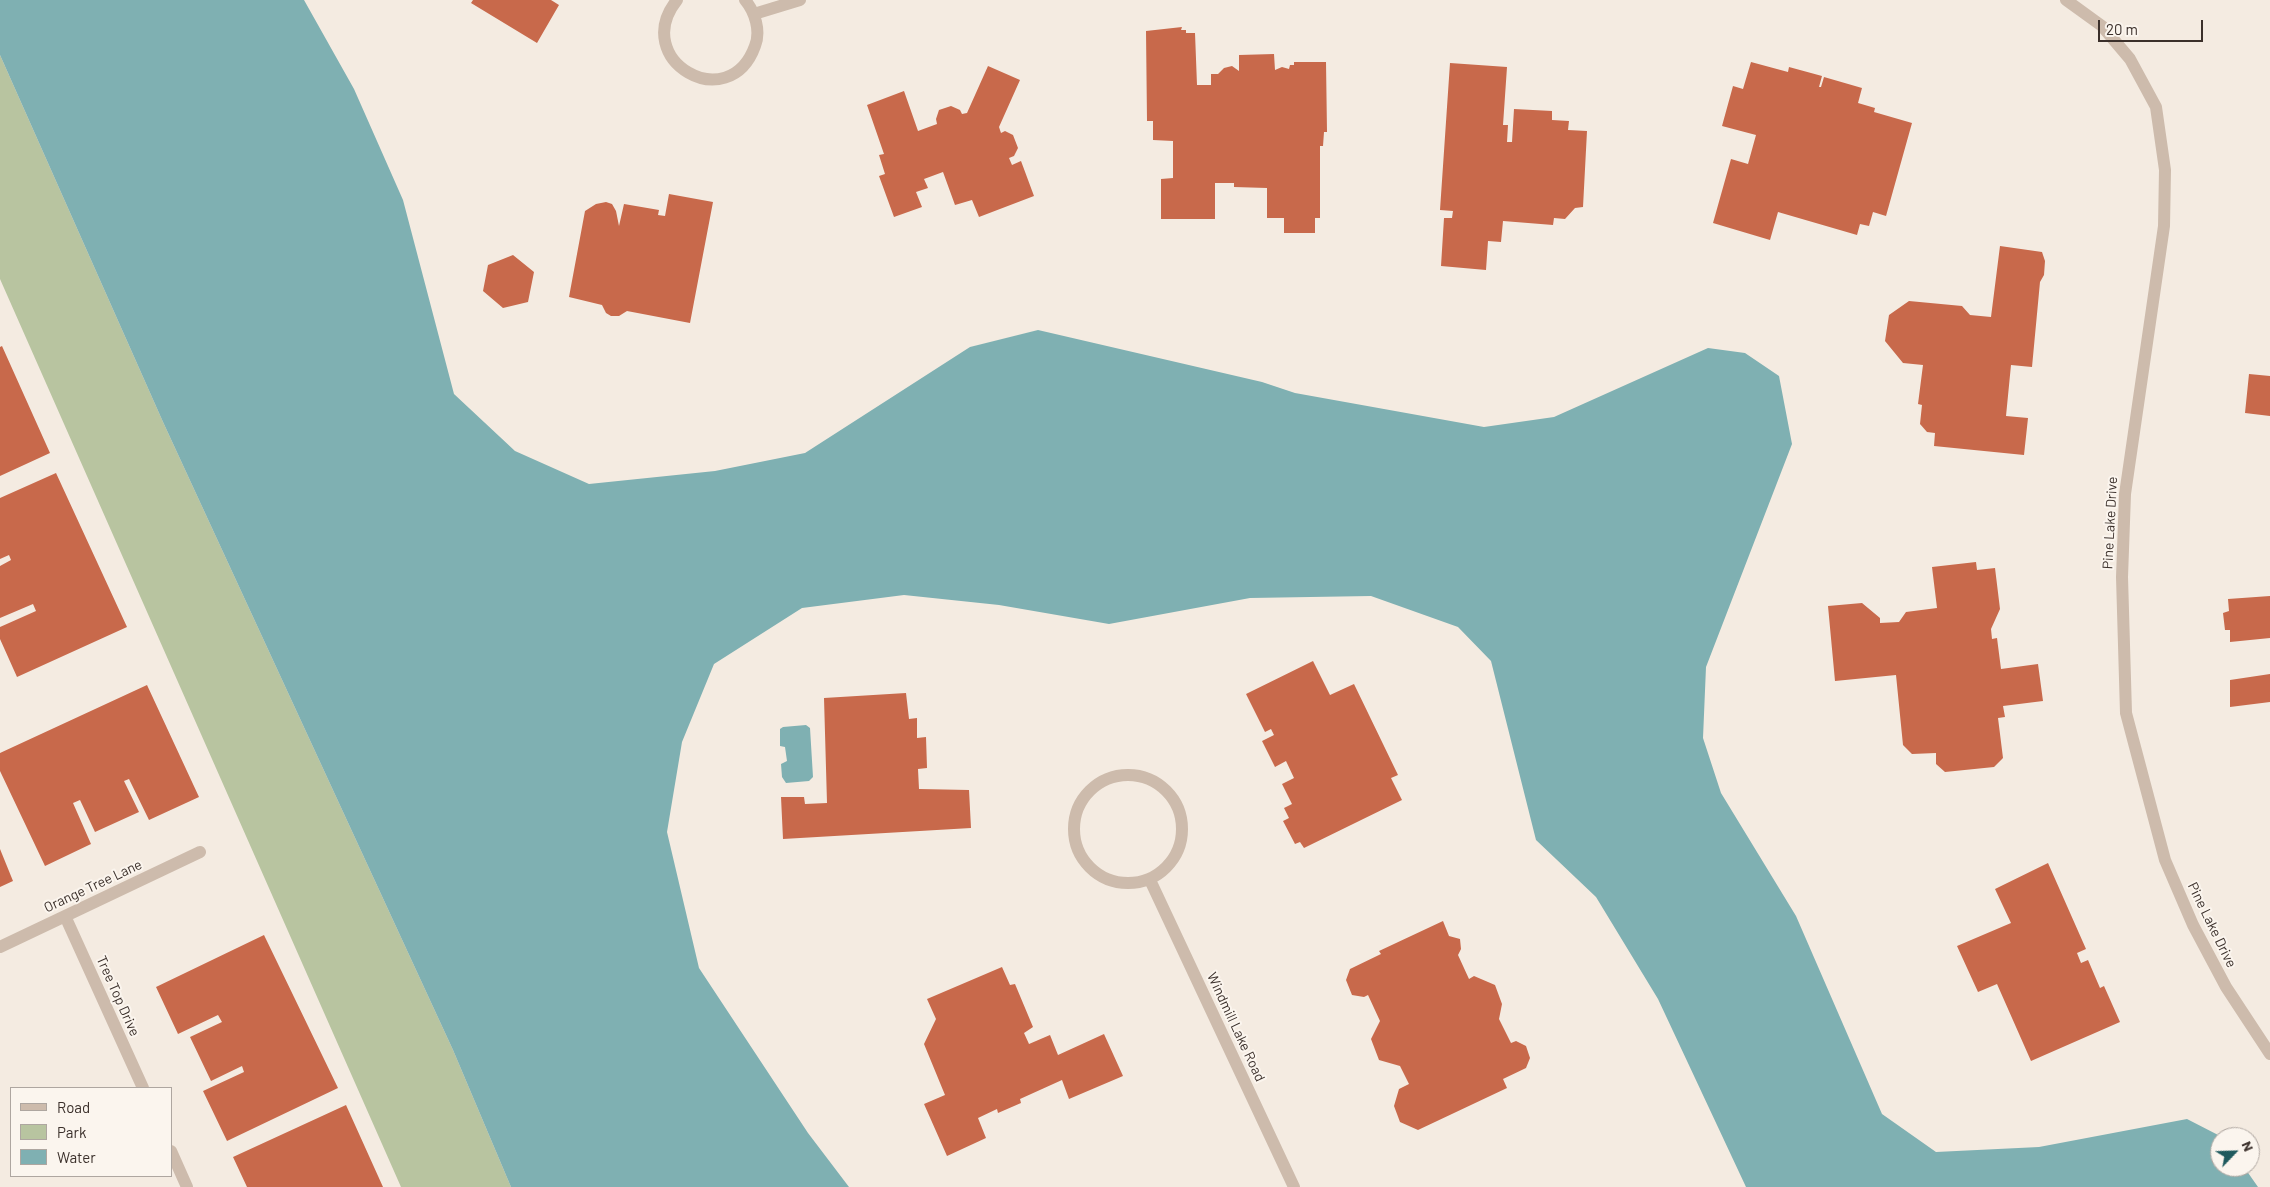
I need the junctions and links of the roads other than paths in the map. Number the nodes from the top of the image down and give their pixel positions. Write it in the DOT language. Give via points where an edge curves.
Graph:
graph roads {
  1 [pos="678,0"];
  2 [pos="745,0"];
  3 [pos="800,0"];
  4 [pos="2066,0"];
  5 [pos="754,14"];
  6 [pos="200,852"];
  7 [pos="1150,880"];
  8 [pos="65,916"];
  9 [pos="0,947"];
  10 [pos="2270,1054"];
  11 [pos="143,1087"];
  12 [pos="172,1153"];
  13 [pos="187,1187"];
  14 [pos="1294,1187"];
  1 -- 5 [label="street" via="665,22 668,52 683,70 701,79 730,76 752,57 758,28"];
  2 -- 5 [label="street"];
  3 -- 5 [label="street"];
  4 -- 10 [label="street, Pine Lake Drive" via="2102,26 2130,59 2156,107 2165,170 2164,226 2125,494 2122,578 2126,713 2165,860 2226,987"];
  6 -- 8 [label="street, Orange Tree Lane"];
  7 -- 7 [label="street" via="1175,857 1181,841 1178,807 1168,792 1155,782 1139,776 1105,779 1080,801 1074,818 1073,835 1077,851 1100,877 1116,883"];
  7 -- 14 [label="street, Windmill Lake Road"];
  8 -- 9 [label="street, Orange Tree Lane"];
  8 -- 11 [label="street, Tree Top Drive"];
  12 -- 13 [label="street"];
}
